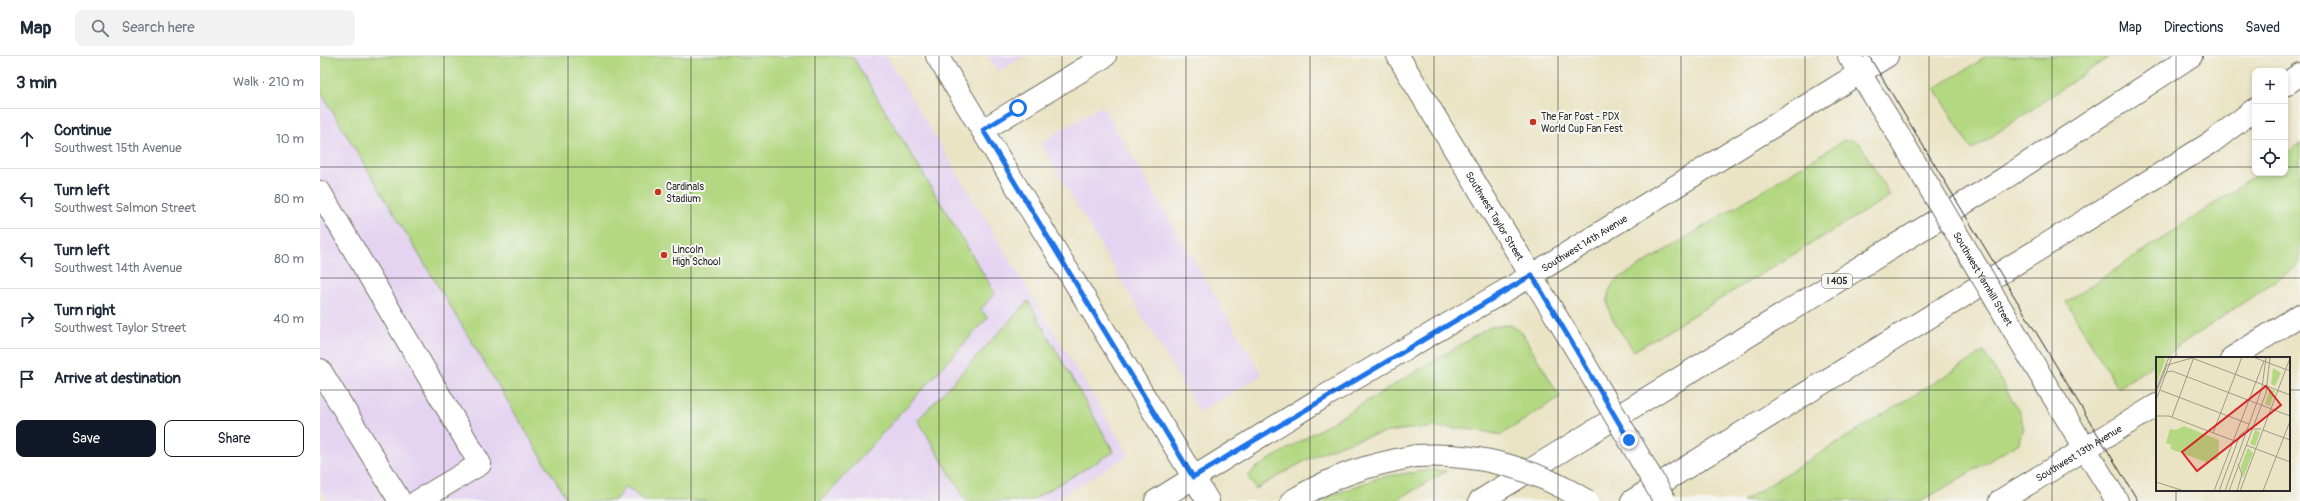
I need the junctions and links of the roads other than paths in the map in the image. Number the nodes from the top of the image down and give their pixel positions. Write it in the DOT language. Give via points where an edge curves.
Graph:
graph roads {
  1 [pos="937,56"];
  2 [pos="1105,56"];
  3 [pos="1398,56"];
  4 [pos="1887,56"];
  5 [pos="2191,56"];
  6 [pos="1854,64"];
  7 [pos="2300,74"];
  8 [pos="2288,83"];
  9 [pos="2252,111"];
  10 [pos="983,130"];
  11 [pos="320,192"];
  12 [pos="1532,275"];
  13 [pos="2300,315"];
  14 [pos="2234,357"];
  15 [pos="320,370"];
  16 [pos="2156,406"];
  17 [pos="2085,449"];
  18 [pos="1193,477"];
  19 [pos="400,501"];
  20 [pos="418,501"];
  21 [pos="1156,501"];
  22 [pos="1208,501"];
  23 [pos="1292,501"];
  24 [pos="1480,501"];
  25 [pos="1587,501"];
  26 [pos="1632,501"];
  27 [pos="1665,501"];
  28 [pos="2000,501"];
  29 [pos="2117,501"];
  1 -- 10 [label="main road"];
  2 -- 10 [label="main road"];
  3 -- 12 [label="main road, Southwest Taylor Street"];
  4 -- 6 [label="main road, Southwest 14th Avenue"];
  5 -- 24 [label="main road, I 405" via="1998,182"];
  6 -- 12 [label="main road, Southwest 14th Avenue"];
  6 -- 17 [label="main road, Southwest Yamhill Street, bridge"];
  7 -- 8 [label="main road"];
  9 -- 26 [label="main road" via="2212,142"];
  10 -- 18 [label="main road"];
  11 -- 20 [label="main road" via="480,464"];
  12 -- 18 [label="main road, Southwest 14th Avenue"];
  12 -- 27 [label="main road, Southwest Taylor Street, bridge"];
  13 -- 14 [label="main road"];
  15 -- 19 [label="main road"];
  16 -- 17 [label="main road, Southwest 13th Avenue"];
  17 -- 28 [label="main road, Southwest 13th Avenue"];
  17 -- 29 [label="main road, Southwest Yamhill Street"];
  18 -- 21 [label="main road, Southwest 14th Avenue"];
  18 -- 22 [label="main road"];
  23 -- 25 [label="main road, bridge" via="1321,483 1355,469 1416,456 1447,455 1507,464 1538,474"];
}
